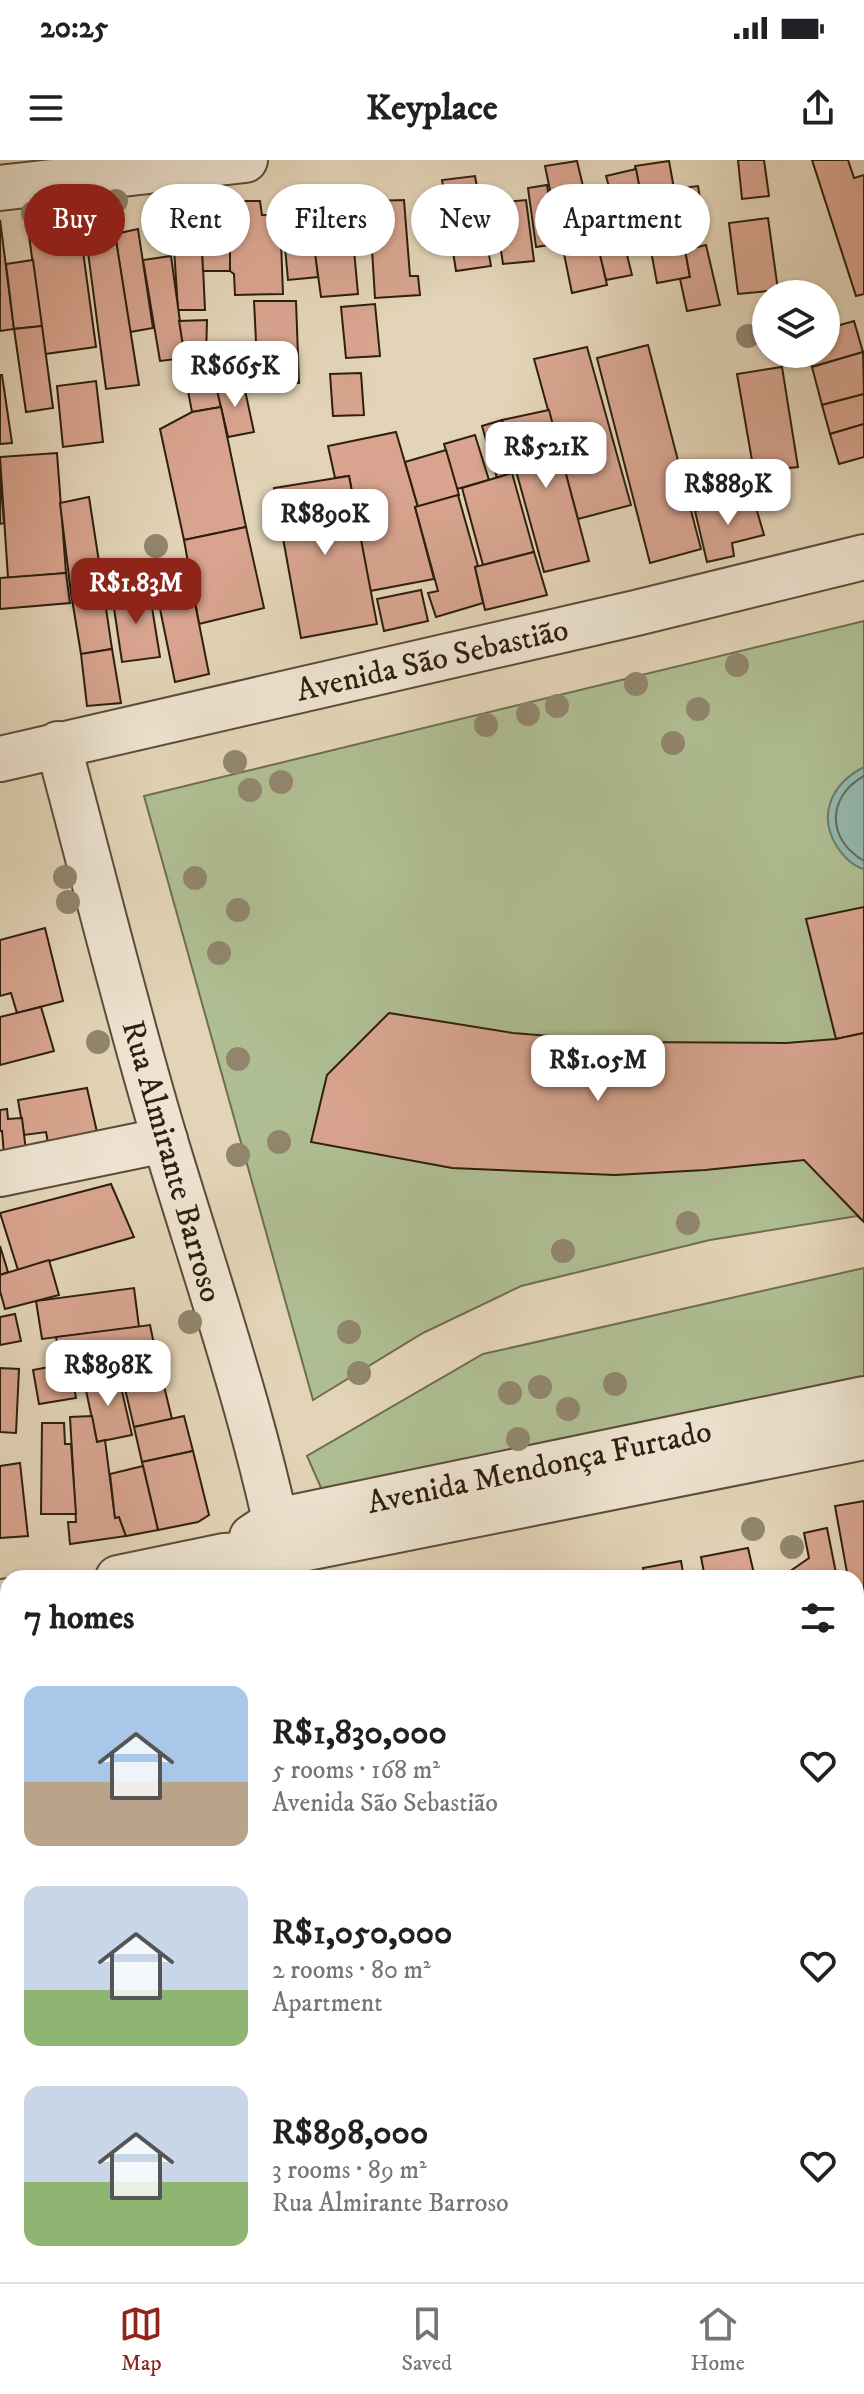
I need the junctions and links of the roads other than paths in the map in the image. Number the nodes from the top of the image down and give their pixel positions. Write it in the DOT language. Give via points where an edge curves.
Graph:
graph roads {
  1 [pos="245,160"];
  2 [pos="0,188"];
  3 [pos="864,557"];
  4 [pos="58,744"];
  5 [pos="0,759"];
  6 [pos="165,1140"];
  7 [pos="0,1174"];
  8 [pos="864,1399"];
  9 [pos="864,1437"];
  10 [pos="282,1551"];
  11 [pos="157,1570"];
  1 -- 2 [label="street"];
  3 -- 4 [label="street, Avenida São Sebastião"];
  4 -- 5 [label="street, Avenida São Sebastião"];
  4 -- 6 [label="street, Rua Almirante Barroso"];
  6 -- 7 [label="street"];
  6 -- 10 [label="street, Rua Almirante Barroso" via="258,1452"];
  8 -- 10 [label="street, Avenida Mendonça Furtado"];
  9 -- 10 [label="street, Avenida Mendonça Furtado"];
  10 -- 11 [label="street, Avenida Mendonça Furtado"];
}
